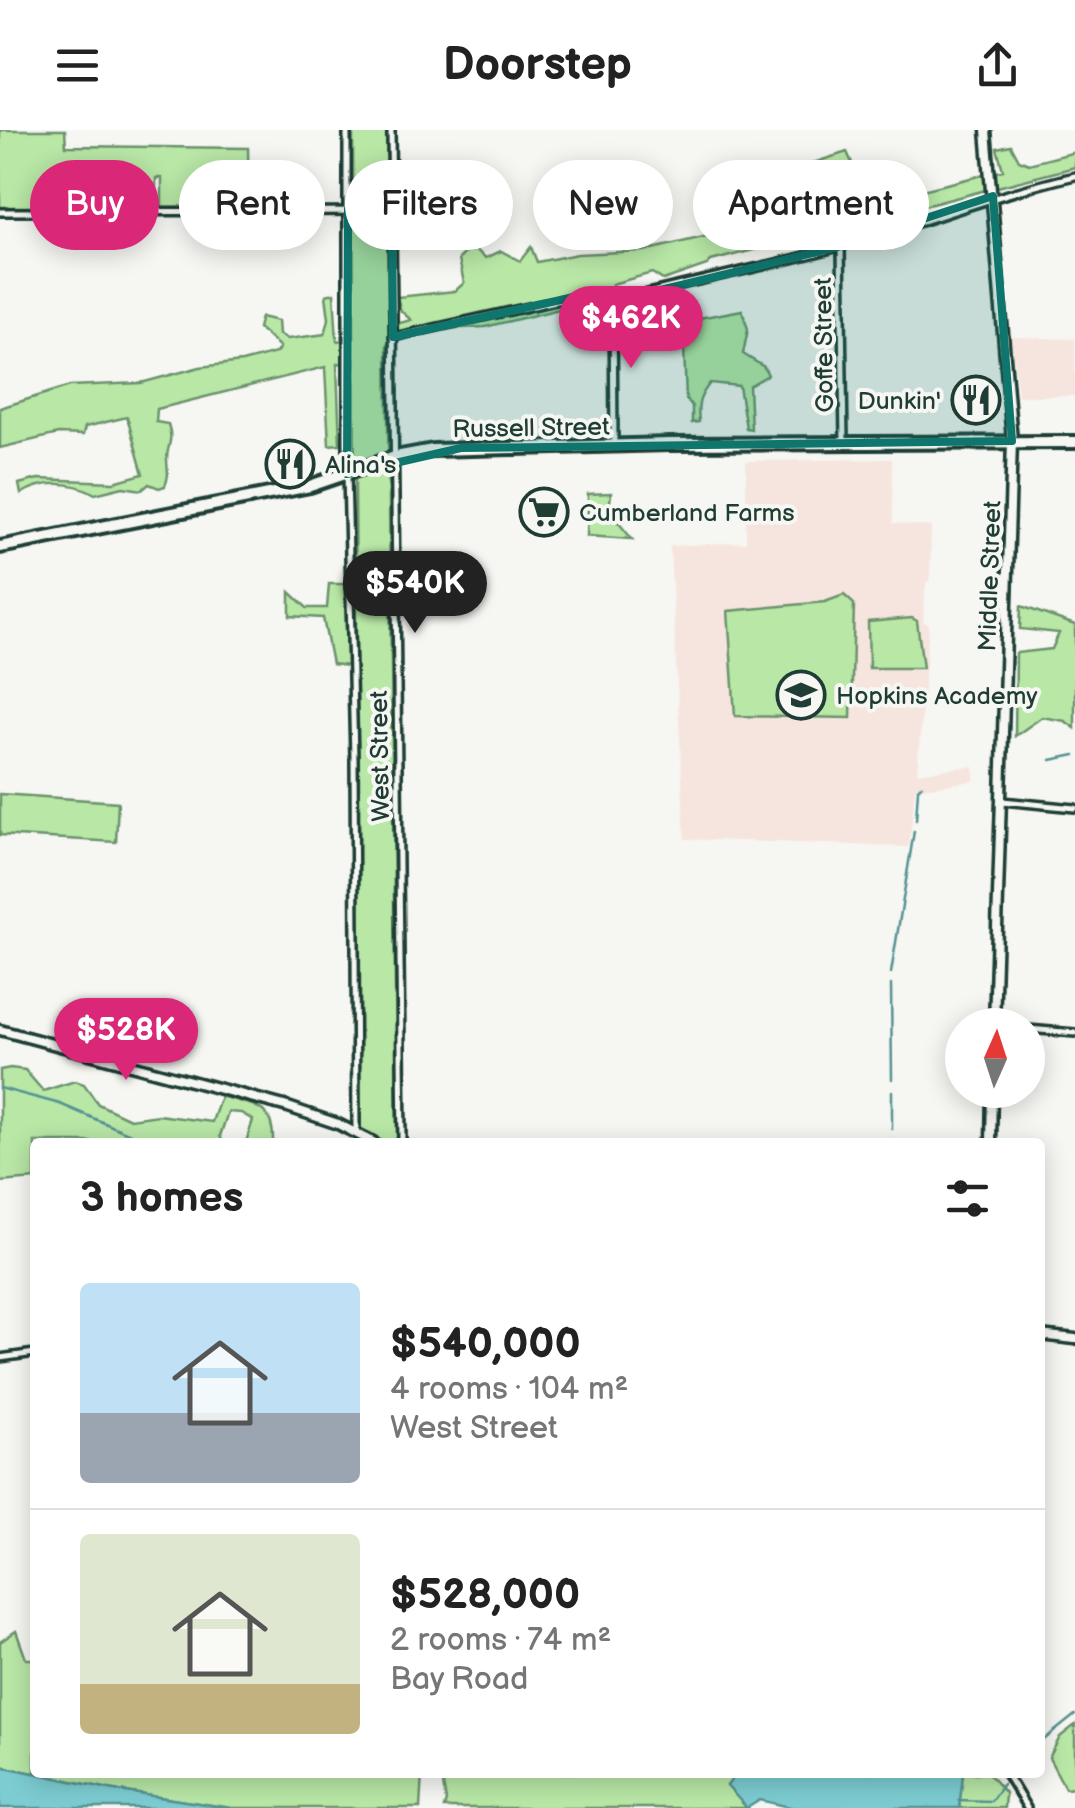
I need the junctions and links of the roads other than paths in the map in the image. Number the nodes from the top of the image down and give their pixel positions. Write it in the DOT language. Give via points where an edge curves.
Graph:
graph roads {
  1 [pos="347,130"];
  2 [pos="391,130"];
  3 [pos="986,130"];
  4 [pos="347,160"];
  5 [pos="391,160"];
  6 [pos="1075,176"];
  7 [pos="993,196"];
  8 [pos="345,209"];
  9 [pos="0,212"];
  10 [pos="929,220"];
  11 [pos="348,250"];
  12 [pos="392,250"];
  13 [pos="825,250"];
  14 [pos="841,250"];
  15 [pos="613,297"];
  16 [pos="392,336"];
  17 [pos="1012,442"];
  18 [pos="1075,442"];
  19 [pos="844,444"];
  20 [pos="614,445"];
  21 [pos="394,457"];
  22 [pos="347,474"];
  23 [pos="0,547"];
  24 [pos="1002,801"];
  25 [pos="1075,808"];
  26 [pos="995,1008"];
  27 [pos="0,1030"];
  28 [pos="1045,1030"];
  29 [pos="1075,1034"];
  30 [pos="992,1108"];
  31 [pos="356,1132"];
  32 [pos="366,1138"];
  33 [pos="402,1138"];
  34 [pos="991,1138"];
  35 [pos="1045,1336"];
  36 [pos="1075,1340"];
  37 [pos="30,1353"];
  38 [pos="0,1358"];
  39 [pos="1009,1778"];
  40 [pos="1028,1808"];
  1 -- 4 [label="street, West Street"];
  2 -- 5 [label="street, West Street"];
  3 -- 7 [label="main road, Middle Street"];
  6 -- 7 [label="street"];
  7 -- 10 [label="street"];
  7 -- 17 [label="main road, Middle Street"];
  8 -- 9 [label="street"];
  11 -- 22 [label="street, West Street"];
  12 -- 16 [label="street, West Street"];
  13 -- 15 [label="street"];
  14 -- 19 [label="street, Goffe Street"];
  15 -- 16 [label="street" via="574,297"];
  15 -- 20 [label="street"];
  16 -- 21 [label="street, West Street"];
  17 -- 18 [label="highway, Russell Street"];
  17 -- 19 [label="highway, Russell Street"];
  17 -- 24 [label="main road, Middle Street"];
  19 -- 20 [label="highway, Russell Street"];
  20 -- 21 [label="highway, Russell Street" via="460,448"];
  21 -- 22 [label="highway, Russell Street"];
  21 -- 33 [label="street, West Street"];
  22 -- 23 [label="highway, Russell Street"];
  22 -- 31 [label="street, West Street"];
  24 -- 25 [label="street"];
  24 -- 26 [label="main road, Middle Street"];
  27 -- 31 [label="main road" via="288,1107"];
  28 -- 29 [label="street"];
  30 -- 34 [label="main road"];
  31 -- 32 [label="main road"];
  35 -- 36 [label="main road"];
  37 -- 38 [label="street"];
  39 -- 40 [label="street"];
}
